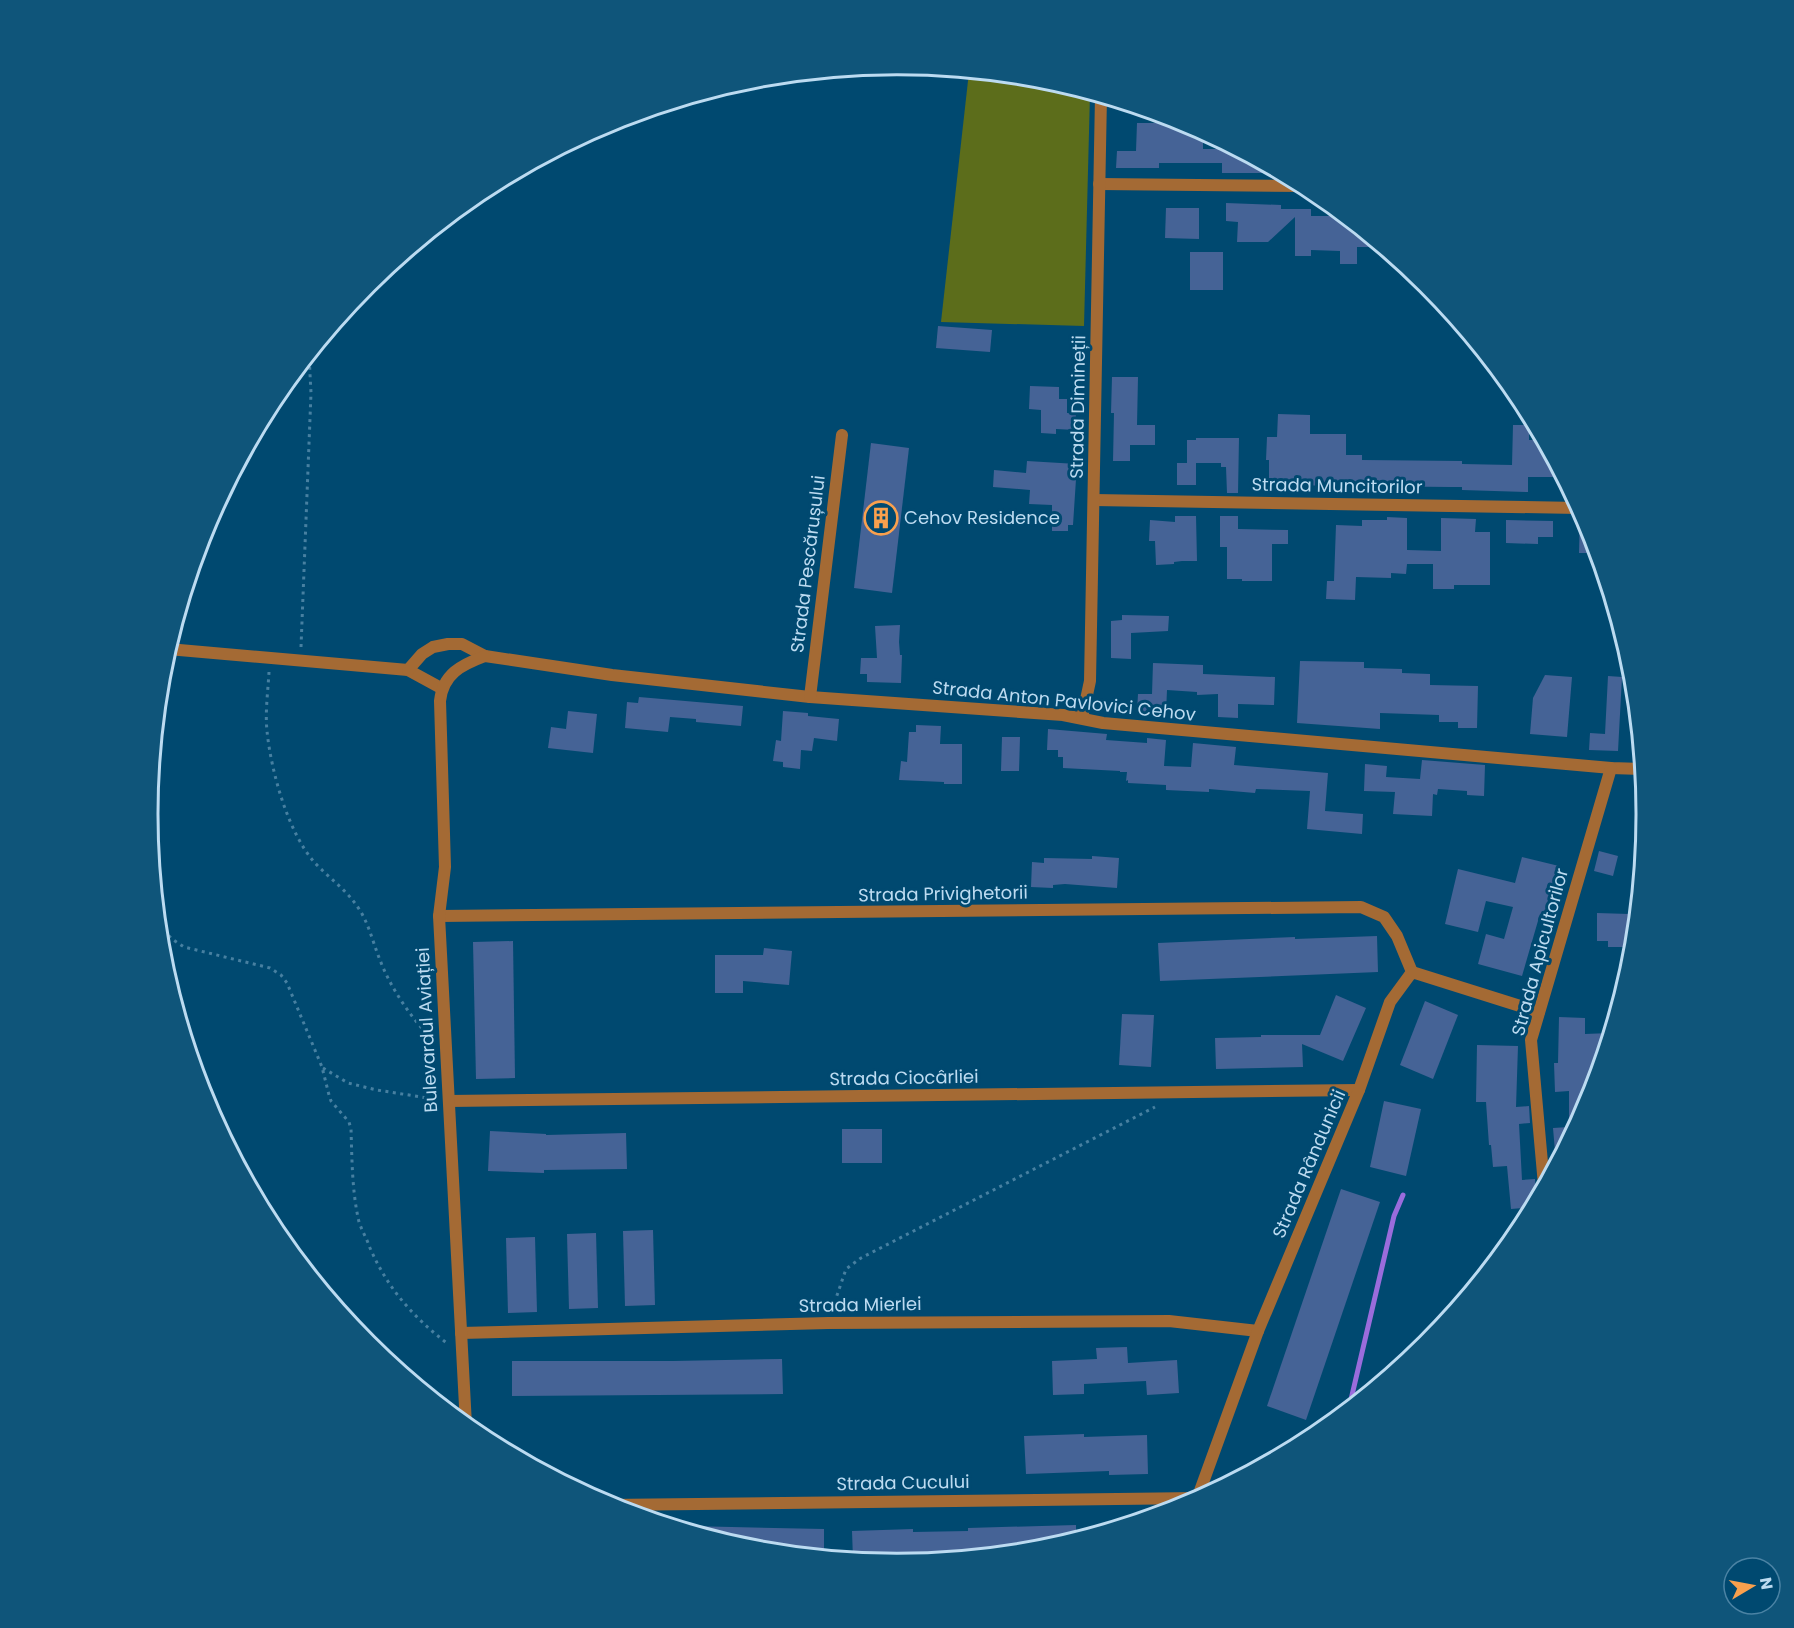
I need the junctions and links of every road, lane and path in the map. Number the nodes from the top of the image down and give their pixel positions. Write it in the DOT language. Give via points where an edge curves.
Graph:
graph roads {
  1 [pos="1101,104"];
  2 [pos="1099,184"];
  3 [pos="1286,186"];
  4 [pos="309,366"];
  5 [pos="842,435"];
  6 [pos="1094,500"];
  7 [pos="1569,508"];
  8 [pos="177,650"];
  9 [pos="485,656"];
  10 [pos="269,658"];
  11 [pos="300,660"];
  12 [pos="408,670"];
  13 [pos="441,688"];
  14 [pos="810,697"];
  15 [pos="1082,718"];
  16 [pos="1611,768"];
  17 [pos="1634,769"];
  18 [pos="439,916"];
  19 [pos="168,936"];
  20 [pos="1412,972"];
  21 [pos="1539,1012"];
  22 [pos="447,1056"];
  23 [pos="322,1067"];
  24 [pos="1359,1090"];
  25 [pos="1183,1093"];
  26 [pos="449,1101"];
  27 [pos="1543,1173"];
  28 [pos="828,1323"];
  29 [pos="1258,1331"];
  30 [pos="461,1333"];
  31 [pos="462,1355"];
  32 [pos="465,1413"];
  33 [pos="1202,1487"];
  34 [pos="1177,1498"];
  35 [pos="634,1505"];
  1 -- 2 [label="street, Strada Dimineții"];
  2 -- 3 [label="street"];
  2 -- 6 [label="street, Strada Dimineții"];
  4 -- 11 [label="path"];
  5 -- 14 [label="street, Strada Pescărușului"];
  6 -- 7 [label="street, Strada Muncitorilor"];
  6 -- 15 [label="street, Strada Dimineții" via="1090,681"];
  8 -- 10 [label="street"];
  9 -- 12 [label="street, Strada Anton Pavlovici Cehov" via="462,644 448,644 422,654"];
  9 -- 13 [label="street" via="456,670"];
  9 -- 14 [label="street, Strada Anton Pavlovici Cehov"];
  10 -- 11 [label="street"];
  10 -- 22 [label="path" via="267,730 278,787 291,826 315,862 360,910 393,988 420,1027"];
  11 -- 12 [label="street"];
  12 -- 13 [label="street"];
  13 -- 18 [label="street, Bulevardul Aviației" via="445,867"];
  14 -- 15 [label="street, Strada Anton Pavlovici Cehov"];
  15 -- 16 [label="street, Strada Anton Pavlovici Cehov" via="1103,723"];
  16 -- 17 [label="street, Strada Anton Pavlovici Cehov"];
  16 -- 21 [label="street, Strada Apicultorilor"];
  18 -- 20 [label="street, Strada Privighetorii" via="1361,908 1384,917"];
  18 -- 22 [label="street, Bulevardul Aviației"];
  19 -- 23 [label="path" via="184,947 270,968 281,975"];
  20 -- 21 [label="street"];
  20 -- 24 [label="street, Strada Rândunicii" via="1390,1002"];
  21 -- 27 [label="street, Strada Apicultorilor" via="1531,1040"];
  22 -- 26 [label="street, Bulevardul Aviației"];
  23 -- 26 [label="path" via="348,1083"];
  23 -- 31 [label="path" via="331,1101 351,1129 352,1180 360,1223 380,1271 420,1321"];
  24 -- 25 [label="street, Strada Ciocârliei"];
  24 -- 29 [label="street, Strada Rândunicii"];
  25 -- 26 [label="street, Strada Ciocârliei"];
  25 -- 28 [label="path" via="861,1258 846,1269"];
  26 -- 30 [label="street, Bulevardul Aviației"];
  28 -- 29 [label="street, Strada Mierlei" via="1169,1321"];
  28 -- 30 [label="street, Strada Mierlei"];
  29 -- 33 [label="street, Strada Rândunicii"];
  30 -- 31 [label="street, Bulevardul Aviației"];
  31 -- 32 [label="street, Bulevardul Aviației"];
  34 -- 35 [label="street, Strada Cucului"];
}
